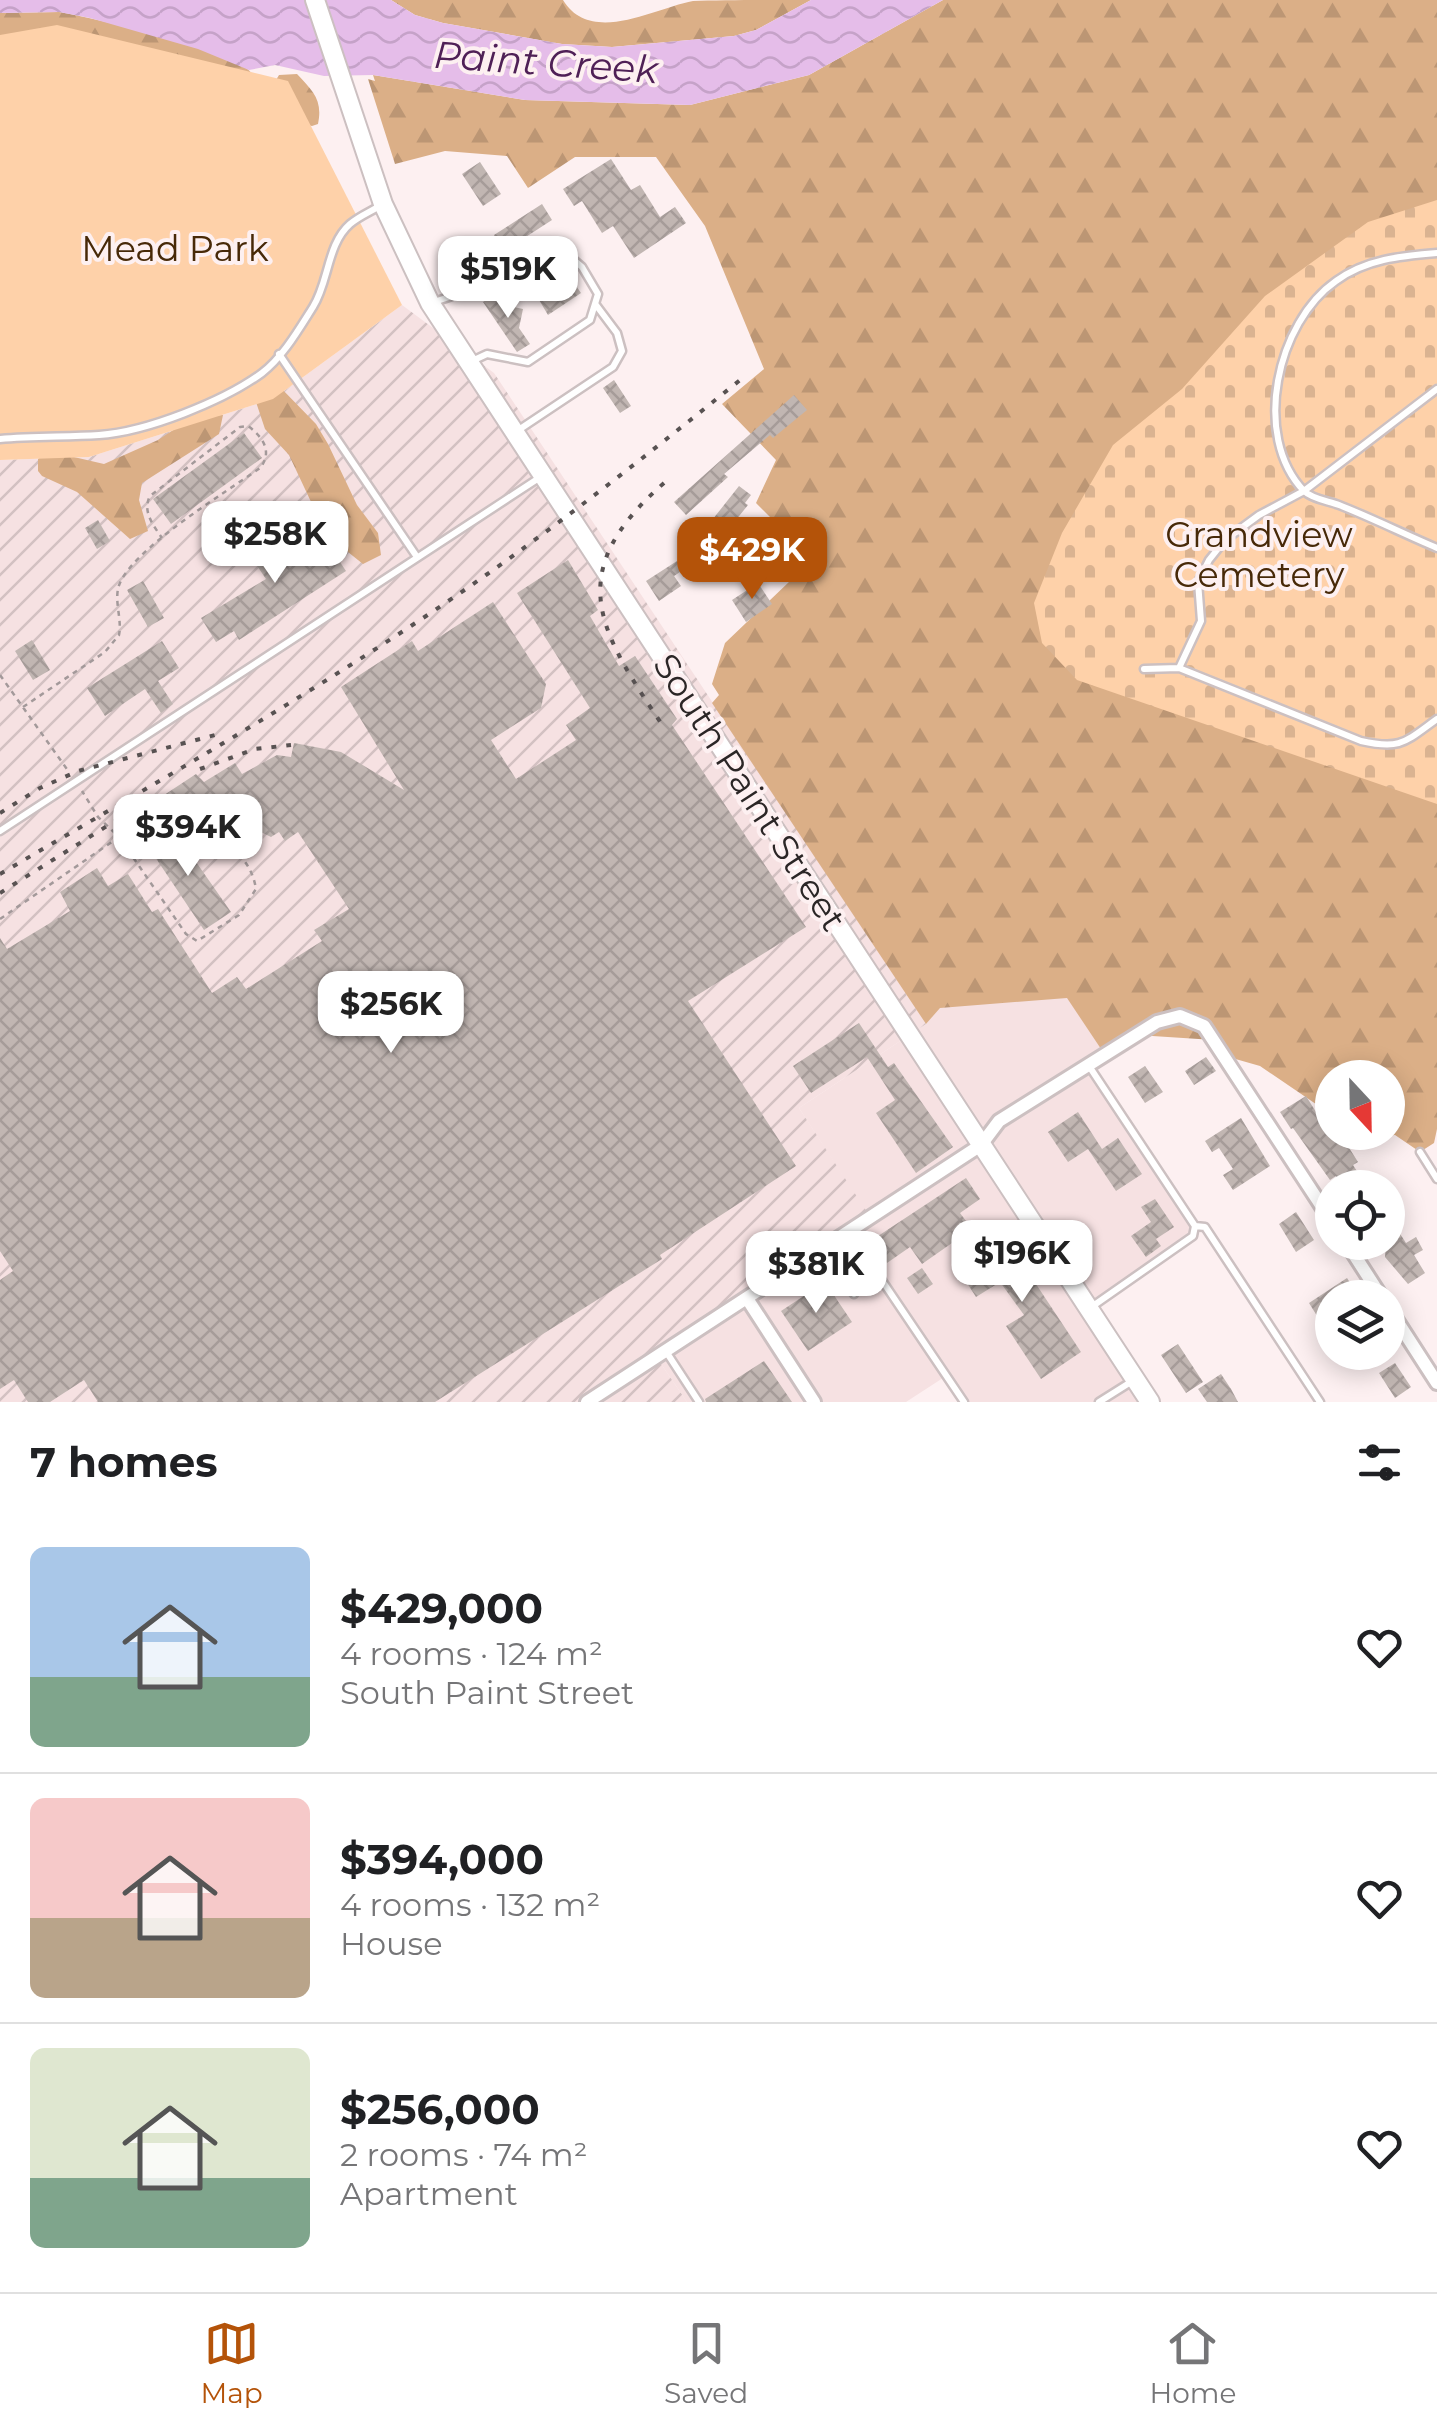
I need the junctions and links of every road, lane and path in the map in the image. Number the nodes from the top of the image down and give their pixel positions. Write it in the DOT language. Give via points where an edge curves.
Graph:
graph roads {
  1 [pos="315,0"];
  2 [pos="383,204"];
  3 [pos="1437,253"];
  4 [pos="430,303"];
  5 [pos="595,304"];
  6 [pos="279,354"];
  7 [pos="468,364"];
  8 [pos="1437,389"];
  9 [pos="514,432"];
  10 [pos="0,439"];
  11 [pos="543,475"];
  12 [pos="1304,490"];
  13 [pos="162,538"];
  14 [pos="1437,548"];
  15 [pos="417,557"];
  16 [pos="1179,668"];
  17 [pos="1144,669"];
  18 [pos="0,675"];
  19 [pos="23,707"];
  20 [pos="1437,718"];
  21 [pos="76,781"];
  22 [pos="0,831"];
  23 [pos="120,837"];
  24 [pos="0,920"];
  25 [pos="1088,1066"];
  26 [pos="982,1145"];
  27 [pos="1420,1152"];
  28 [pos="1437,1179"];
  29 [pos="1315,1196"];
  30 [pos="1195,1226"];
  31 [pos="850,1232"];
  32 [pos="823,1250"];
  33 [pos="840,1274"];
  34 [pos="847,1284"];
  35 [pos="854,1294"];
  36 [pos="748,1300"];
  37 [pos="1088,1309"];
  38 [pos="1405,1333"];
  39 [pos="666,1352"];
  40 [pos="1134,1380"];
  41 [pos="1437,1383"];
  42 [pos="587,1402"];
  43 [pos="699,1402"];
  44 [pos="814,1402"];
  45 [pos="964,1402"];
  46 [pos="1099,1402"];
  47 [pos="1150,1402"];
  48 [pos="1320,1402"];
  1 -- 2 [label="main road, South Paint Street"];
  2 -- 4 [label="main road, South Paint Street"];
  2 -- 6 [label="lane" via="348,226 317,301"];
  3 -- 12 [label="lane" via="1376,260 1352,270 1322,294 1294,331 1279,368 1278,430 1286,464"];
  4 -- 5 [label="lane" via="560,248 582,268 598,294"];
  4 -- 7 [label="main road, South Paint Street"];
  5 -- 7 [label="lane" via="590,320 528,362 486,354"];
  5 -- 9 [label="lane" via="617,333 622,351 613,367"];
  6 -- 10 [label="lane" via="263,372 214,399 140,428"];
  6 -- 15 [label="lane"];
  7 -- 9 [label="main road, South Paint Street"];
  8 -- 12 [label="lane"];
  9 -- 11 [label="main road, South Paint Street"];
  11 -- 15 [label="lane"];
  11 -- 26 [label="main road, South Paint Street"];
  12 -- 14 [label="lane"];
  12 -- 16 [label="lane" via="1247,523 1209,560 1198,582 1201,621"];
  13 -- 13 [label="path" via="260,468 267,452 258,433 240,428 150,496 149,516"];
  13 -- 19 [label="path" via="124,574 118,635 104,652"];
  15 -- 21 [label="lane"];
  16 -- 17 [label="lane"];
  16 -- 20 [label="lane" via="1386,746 1402,743"];
  18 -- 19 [label="path"];
  19 -- 21 [label="path"];
  21 -- 22 [label="lane"];
  21 -- 23 [label="path"];
  23 -- 23 [label="path" via="142,820 168,819 212,834 238,852 256,889 239,914 197,941"];
  23 -- 24 [label="path"];
  25 -- 26 [label="street" via="999,1121"];
  25 -- 29 [label="street" via="1157,1022 1180,1016 1204,1026"];
  25 -- 30 [label="lane"];
  26 -- 31 [label="street"];
  26 -- 37 [label="main road, South Paint Street"];
  27 -- 28 [label="lane"];
  30 -- 37 [label="lane" via="1192,1236"];
  30 -- 48 [label="lane" via="1205,1227"];
  31 -- 32 [label="street"];
  31 -- 45 [label="lane"];
  32 -- 33 [label="lane"];
  32 -- 36 [label="street"];
  34 -- 35 [label="lane"];
  36 -- 39 [label="street"];
  36 -- 44 [label="street"];
  37 -- 40 [label="main road, South Paint Street"];
  38 -- 41 [label="street"];
  39 -- 42 [label="street"];
  39 -- 43 [label="lane"];
  40 -- 46 [label="lane"];
  40 -- 47 [label="main road, South Paint Street"];
}
